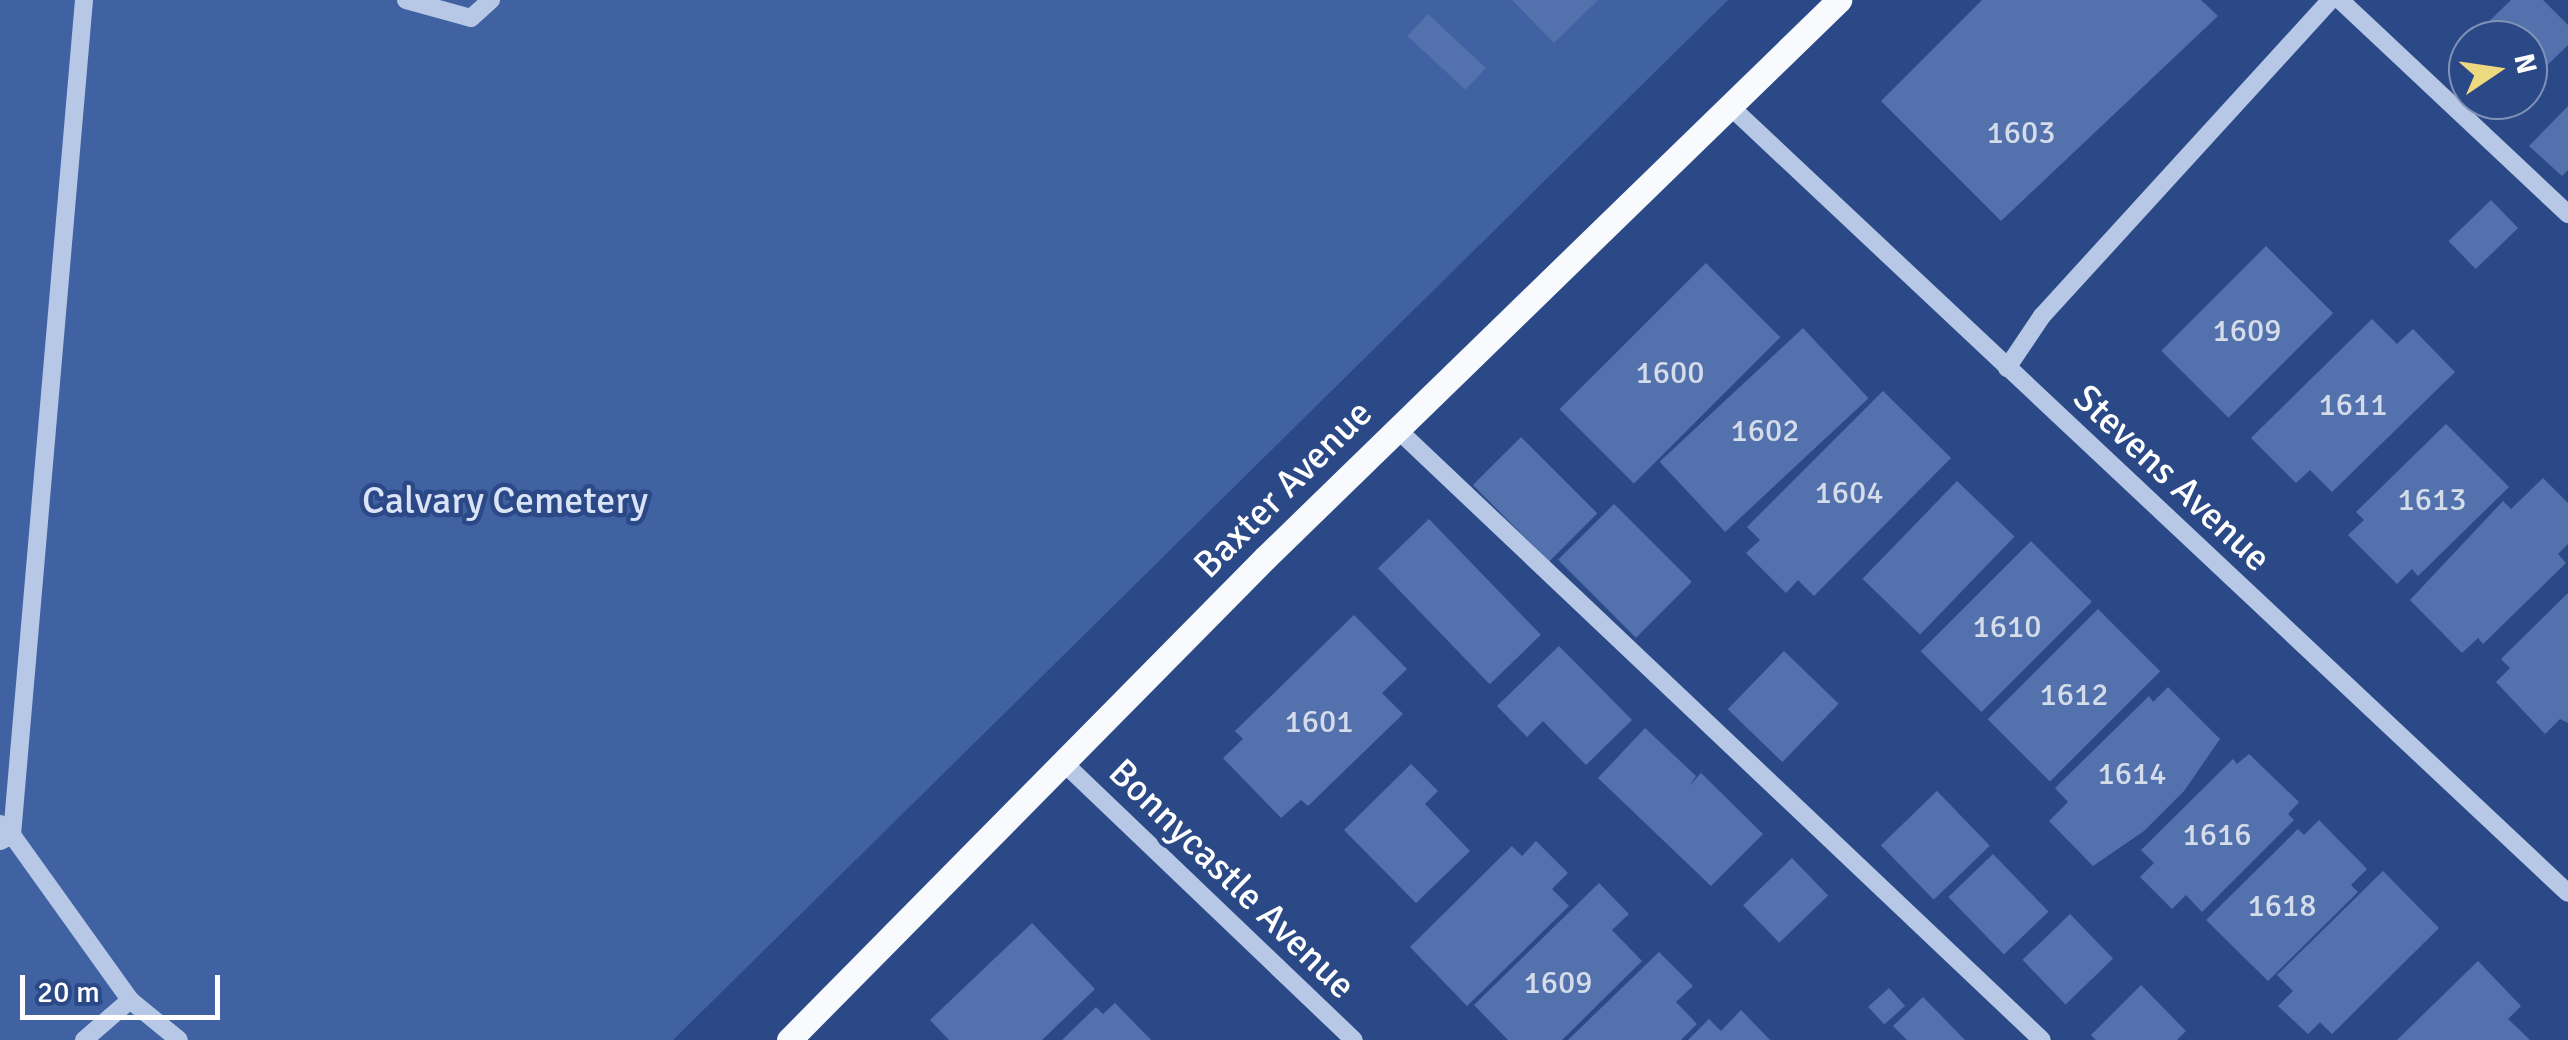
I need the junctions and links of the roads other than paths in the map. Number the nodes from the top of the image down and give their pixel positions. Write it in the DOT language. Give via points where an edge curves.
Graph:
graph roads {
  1 [pos="84,0"];
  2 [pos="406,0"];
  3 [pos="491,0"];
  4 [pos="1839,0"];
  5 [pos="2331,0"];
  6 [pos="2340,0"];
  7 [pos="1732,110"];
  8 [pos="2568,214"];
  9 [pos="2007,368"];
  10 [pos="1397,429"];
  11 [pos="1066,765"];
  12 [pos="4,833"];
  13 [pos="2568,893"];
  14 [pos="130,1000"];
  15 [pos="84,1040"];
  16 [pos="178,1040"];
  17 [pos="789,1040"];
  18 [pos="1354,1040"];
  19 [pos="2042,1040"];
  1 -- 12 [label="street"];
  2 -- 3 [label="street" via="471,18"];
  4 -- 7 [label="main road, Baxter Avenue"];
  5 -- 9 [label="street" via="2042,316"];
  6 -- 8 [label="street"];
  7 -- 9 [label="street, Stevens Avenue"];
  7 -- 10 [label="main road, Baxter Avenue"];
  9 -- 13 [label="street, Stevens Avenue"];
  10 -- 11 [label="main road, Baxter Avenue"];
  10 -- 19 [label="street"];
  11 -- 17 [label="main road, Baxter Avenue"];
  11 -- 18 [label="street, Bonnycastle Avenue"];
  12 -- 14 [label="street"];
  14 -- 15 [label="street"];
  14 -- 16 [label="street"];
}
